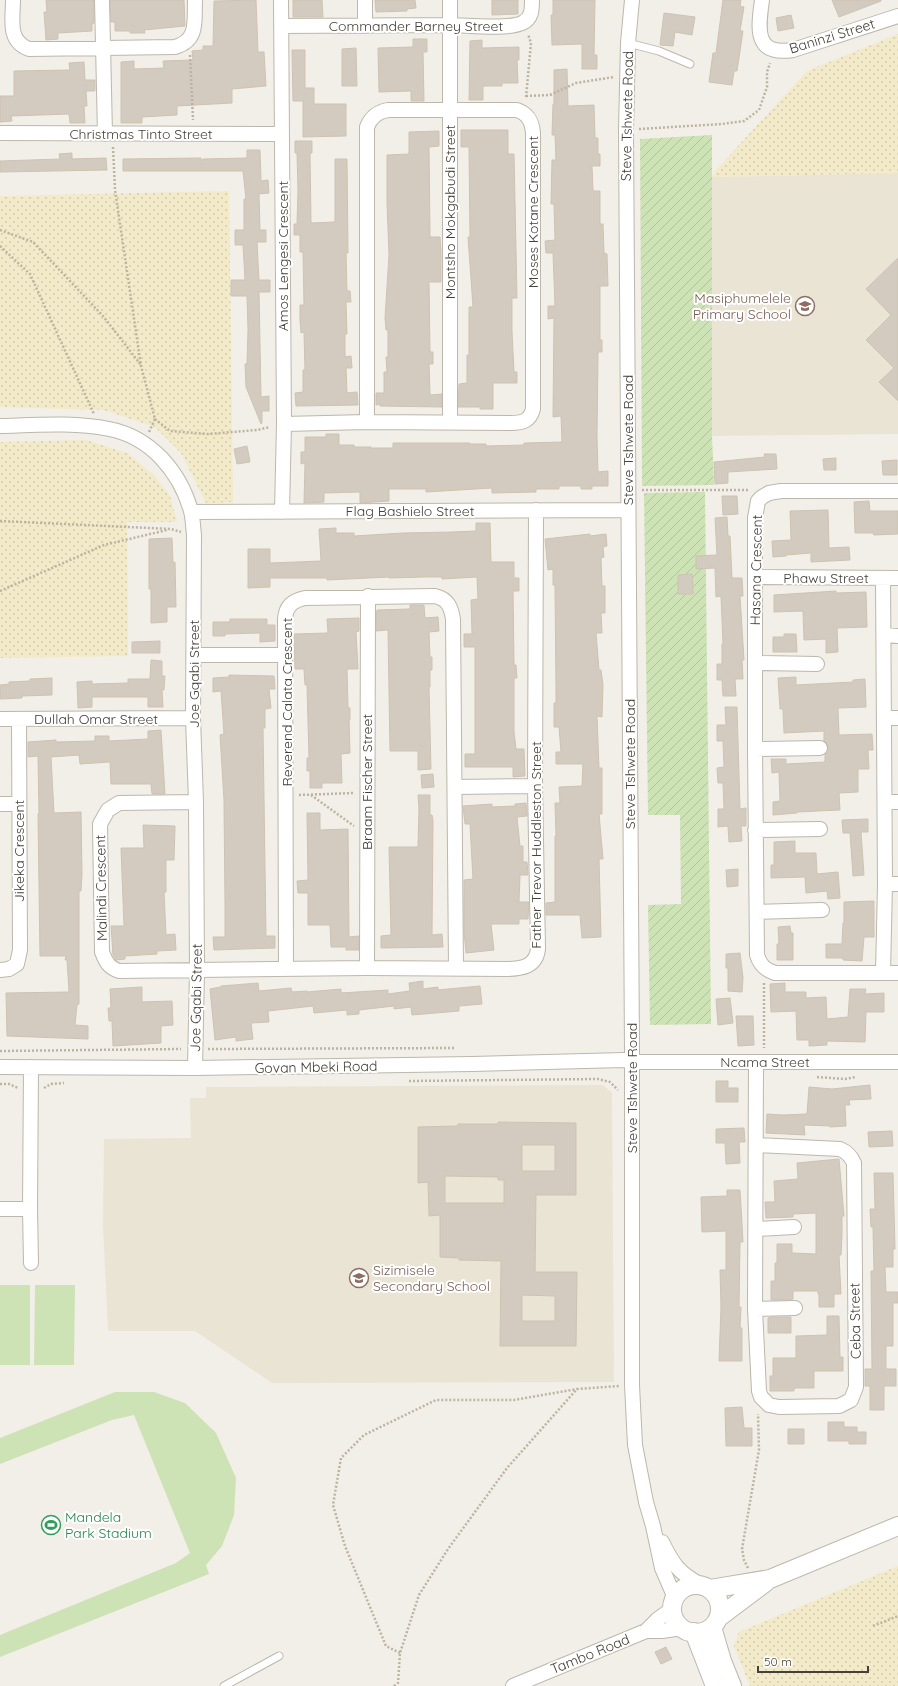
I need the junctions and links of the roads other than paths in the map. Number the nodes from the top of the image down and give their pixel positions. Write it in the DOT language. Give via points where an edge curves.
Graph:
graph roads {
  1 [pos="13,0"];
  2 [pos="102,0"];
  3 [pos="194,0"];
  4 [pos="281,0"];
  5 [pos="365,0"];
  6 [pos="450,0"];
  7 [pos="532,0"];
  8 [pos="632,0"];
  9 [pos="762,0"];
  10 [pos="898,16"];
  11 [pos="450,25"];
  12 [pos="281,26"];
  13 [pos="365,26"];
  14 [pos="628,43"];
  15 [pos="103,48"];
  16 [pos="690,64"];
  17 [pos="450,110"];
  18 [pos="0,134"];
  19 [pos="109,134"];
  20 [pos="282,134"];
  21 [pos="367,422"];
  22 [pos="284,424"];
  23 [pos="450,424"];
  24 [pos="0,426"];
  25 [pos="898,491"];
  26 [pos="536,510"];
  27 [pos="628,510"];
  28 [pos="191,512"];
  29 [pos="282,512"];
  30 [pos="755,577"];
  31 [pos="883,578"];
  32 [pos="898,578"];
  33 [pos="368,596"];
  34 [pos="884,635"];
  35 [pos="898,636"];
  36 [pos="194,655"];
  37 [pos="285,655"];
  38 [pos="755,663"];
  39 [pos="817,664"];
  40 [pos="193,718"];
  41 [pos="891,718"];
  42 [pos="0,719"];
  43 [pos="19,719"];
  44 [pos="820,748"];
  45 [pos="755,749"];
  46 [pos="535,786"];
  47 [pos="455,787"];
  48 [pos="196,802"];
  49 [pos="891,802"];
  50 [pos="0,804"];
  51 [pos="19,804"];
  52 [pos="820,829"];
  53 [pos="755,830"];
  54 [pos="892,884"];
  55 [pos="822,910"];
  56 [pos="756,912"];
  57 [pos="286,968"];
  58 [pos="367,968"];
  59 [pos="456,968"];
  60 [pos="0,970"];
  61 [pos="197,971"];
  62 [pos="883,973"];
  63 [pos="898,973"];
  64 [pos="632,1062"];
  65 [pos="898,1062"];
  66 [pos="760,1063"];
  67 [pos="0,1067"];
  68 [pos="31,1067"];
  69 [pos="195,1068"];
  70 [pos="756,1145"];
  71 [pos="0,1209"];
  72 [pos="30,1209"];
  73 [pos="756,1228"];
  74 [pos="794,1228"];
  75 [pos="31,1263"];
  76 [pos="795,1308"];
  77 [pos="756,1309"];
  78 [pos="653,1526"];
  79 [pos="898,1526"];
  80 [pos="770,1579"];
  81 [pos="705,1587"];
  82 [pos="674,1604"];
  83 [pos="715,1622"];
  84 [pos="688,1630"];
  85 [pos="646,1631"];
  86 [pos="279,1656"];
  87 [pos="224,1686"];
  88 [pos="513,1686"];
  89 [pos="714,1686"];
  90 [pos="732,1686"];
  1 -- 15 [label="street" via="14,38 22,46 29,49"];
  2 -- 15 [label="street"];
  3 -- 15 [label="street" via="193,34 189,41 182,45 167,48"];
  4 -- 12 [label="street, Amos Lengesi Crescent"];
  5 -- 13 [label="street"];
  6 -- 11 [label="street, Montsho Mokgabudi Street"];
  7 -- 11 [label="street, Commander Barney Street" via="531,15 524,22 512,26"];
  8 -- 14 [label="street, Steve Tshwete Road"];
  9 -- 10 [label="street, Baninzi Street" via="760,36 773,50 781,52"];
  11 -- 13 [label="street, Commander Barney Street"];
  11 -- 17 [label="street, Montsho Mokgabudi Street"];
  12 -- 13 [label="street, Commander Barney Street"];
  12 -- 20 [label="street, Amos Lengesi Crescent"];
  14 -- 16 [label="lane" via="660,51"];
  14 -- 27 [label="street, Steve Tshwete Road"];
  15 -- 19 [label="street"];
  17 -- 21 [label="street" via="388,110 376,114 367,127"];
  17 -- 23 [label="street, Montsho Mokgabudi Street"];
  17 -- 23 [label="street, Moses Kotane Crescent" via="517,110 523,112 531,121 534,133 533,409 529,418 521,423"];
  18 -- 19 [label="street, Christmas Tinto Street"];
  19 -- 20 [label="street, Christmas Tinto Street"];
  20 -- 22 [label="street, Amos Lengesi Crescent"];
  21 -- 22 [label="street, Moses Kotane Crescent"];
  21 -- 23 [label="street, Moses Kotane Crescent"];
  22 -- 29 [label="street, Amos Lengesi Crescent"];
  24 -- 28 [label="street, Joe Gqabi Street" via="81,425 122,432 144,443 163,459 181,484"];
  25 -- 30 [label="street, Hasana Crescent" via="781,491 762,497 758,501 755,518"];
  26 -- 27 [label="street, Flag Bashielo Street"];
  26 -- 29 [label="street, Flag Bashielo Street"];
  26 -- 46 [label="street, Father Trevor Huddleston Street"];
  27 -- 64 [label="street, Steve Tshwete Road"];
  28 -- 29 [label="street, Flag Bashielo Street"];
  28 -- 36 [label="street, Joe Gqabi Street" via="194,535"];
  30 -- 31 [label="street, Phawu Street"];
  30 -- 38 [label="street, Hasana Crescent"];
  31 -- 32 [label="street, Phawu Street"];
  31 -- 34 [label="street"];
  33 -- 37 [label="street, Reverend Calata Crescent" via="305,598 289,605 285,613"];
  33 -- 47 [label="street, Reverend Calata Crescent" via="435,596 441,597 449,604 453,619"];
  33 -- 58 [label="street, Braam Fischer Street"];
  34 -- 35 [label="street"];
  34 -- 41 [label="street"];
  36 -- 37 [label="street"];
  36 -- 40 [label="street, Joe Gqabi Street"];
  37 -- 57 [label="street, Reverend Calata Crescent"];
  38 -- 39 [label="street"];
  38 -- 45 [label="street, Hasana Crescent"];
  40 -- 43 [label="street, Dullah Omar Street"];
  40 -- 48 [label="street, Joe Gqabi Street"];
  41 -- 49 [label="street"];
  42 -- 43 [label="street, Dullah Omar Street"];
  43 -- 51 [label="street, Jikeka Crescent"];
  44 -- 45 [label="street"];
  45 -- 53 [label="street, Hasana Crescent"];
  46 -- 47 [label="street"];
  46 -- 59 [label="street, Father Trevor Huddleston Street" via="537,955 530,965 517,969"];
  47 -- 59 [label="street, Reverend Calata Crescent"];
  48 -- 61 [label="street, Joe Gqabi Street"];
  48 -- 61 [label="street, Malindi Crescent" via="119,803 108,810 100,824 102,952 108,966 119,971"];
  49 -- 54 [label="street"];
  50 -- 51 [label="street"];
  51 -- 60 [label="street, Jikeka Crescent" via="20,950 17,964 9,969"];
  52 -- 53 [label="street"];
  53 -- 56 [label="street, Hasana Crescent"];
  54 -- 62 [label="street"];
  55 -- 56 [label="street"];
  56 -- 62 [label="street, Hasana Crescent" via="757,955 768,971"];
  57 -- 58 [label="street, Father Trevor Huddleston Street"];
  57 -- 61 [label="street, Father Trevor Huddleston Street"];
  58 -- 59 [label="street, Father Trevor Huddleston Street"];
  61 -- 69 [label="street, Joe Gqabi Street"];
  62 -- 63 [label="street"];
  64 -- 66 [label="street, Ncama Street"];
  64 -- 69 [label="street, Govan Mbeki Road" via="624,1060"];
  64 -- 78 [label="street, Steve Tshwete Road" via="632,1385 635,1445"];
  65 -- 66 [label="street, Ncama Street"];
  66 -- 70 [label="street"];
  67 -- 68 [label="street, Govan Mbeki Road"];
  68 -- 69 [label="street, Govan Mbeki Road"];
  68 -- 72 [label="street"];
  70 -- 73 [label="street"];
  70 -- 77 [label="street, Ceba Street" via="840,1149 849,1154 854,1163 856,1387 851,1400 839,1406 769,1405 761,1397 758,1384"];
  71 -- 72 [label="street"];
  72 -- 75 [label="street"];
  73 -- 74 [label="street"];
  73 -- 77 [label="street"];
  76 -- 77 [label="street"];
  78 -- 81 [label="street, Steve Tshwete Road" via="672,1563 682,1574"];
  78 -- 82 [label="street, Steve Tshwete Road" via="662,1568"];
  79 -- 80 [label="street"];
  80 -- 81 [label="street"];
  80 -- 83 [label="street"];
  81 -- 82 [label="street" via="690,1586 681,1590"];
  81 -- 83 [label="street" via="717,1597 720,1608"];
  82 -- 84 [label="street" via="675,1620"];
  82 -- 85 [label="street, Tambo Road"];
  83 -- 84 [label="street" via="703,1631"];
  83 -- 90 [label="street" via="722,1661"];
  84 -- 85 [label="street, Tambo Road"];
  84 -- 89 [label="street"];
  85 -- 88 [label="street, Tambo Road"];
  86 -- 87 [label="lane"];
}
